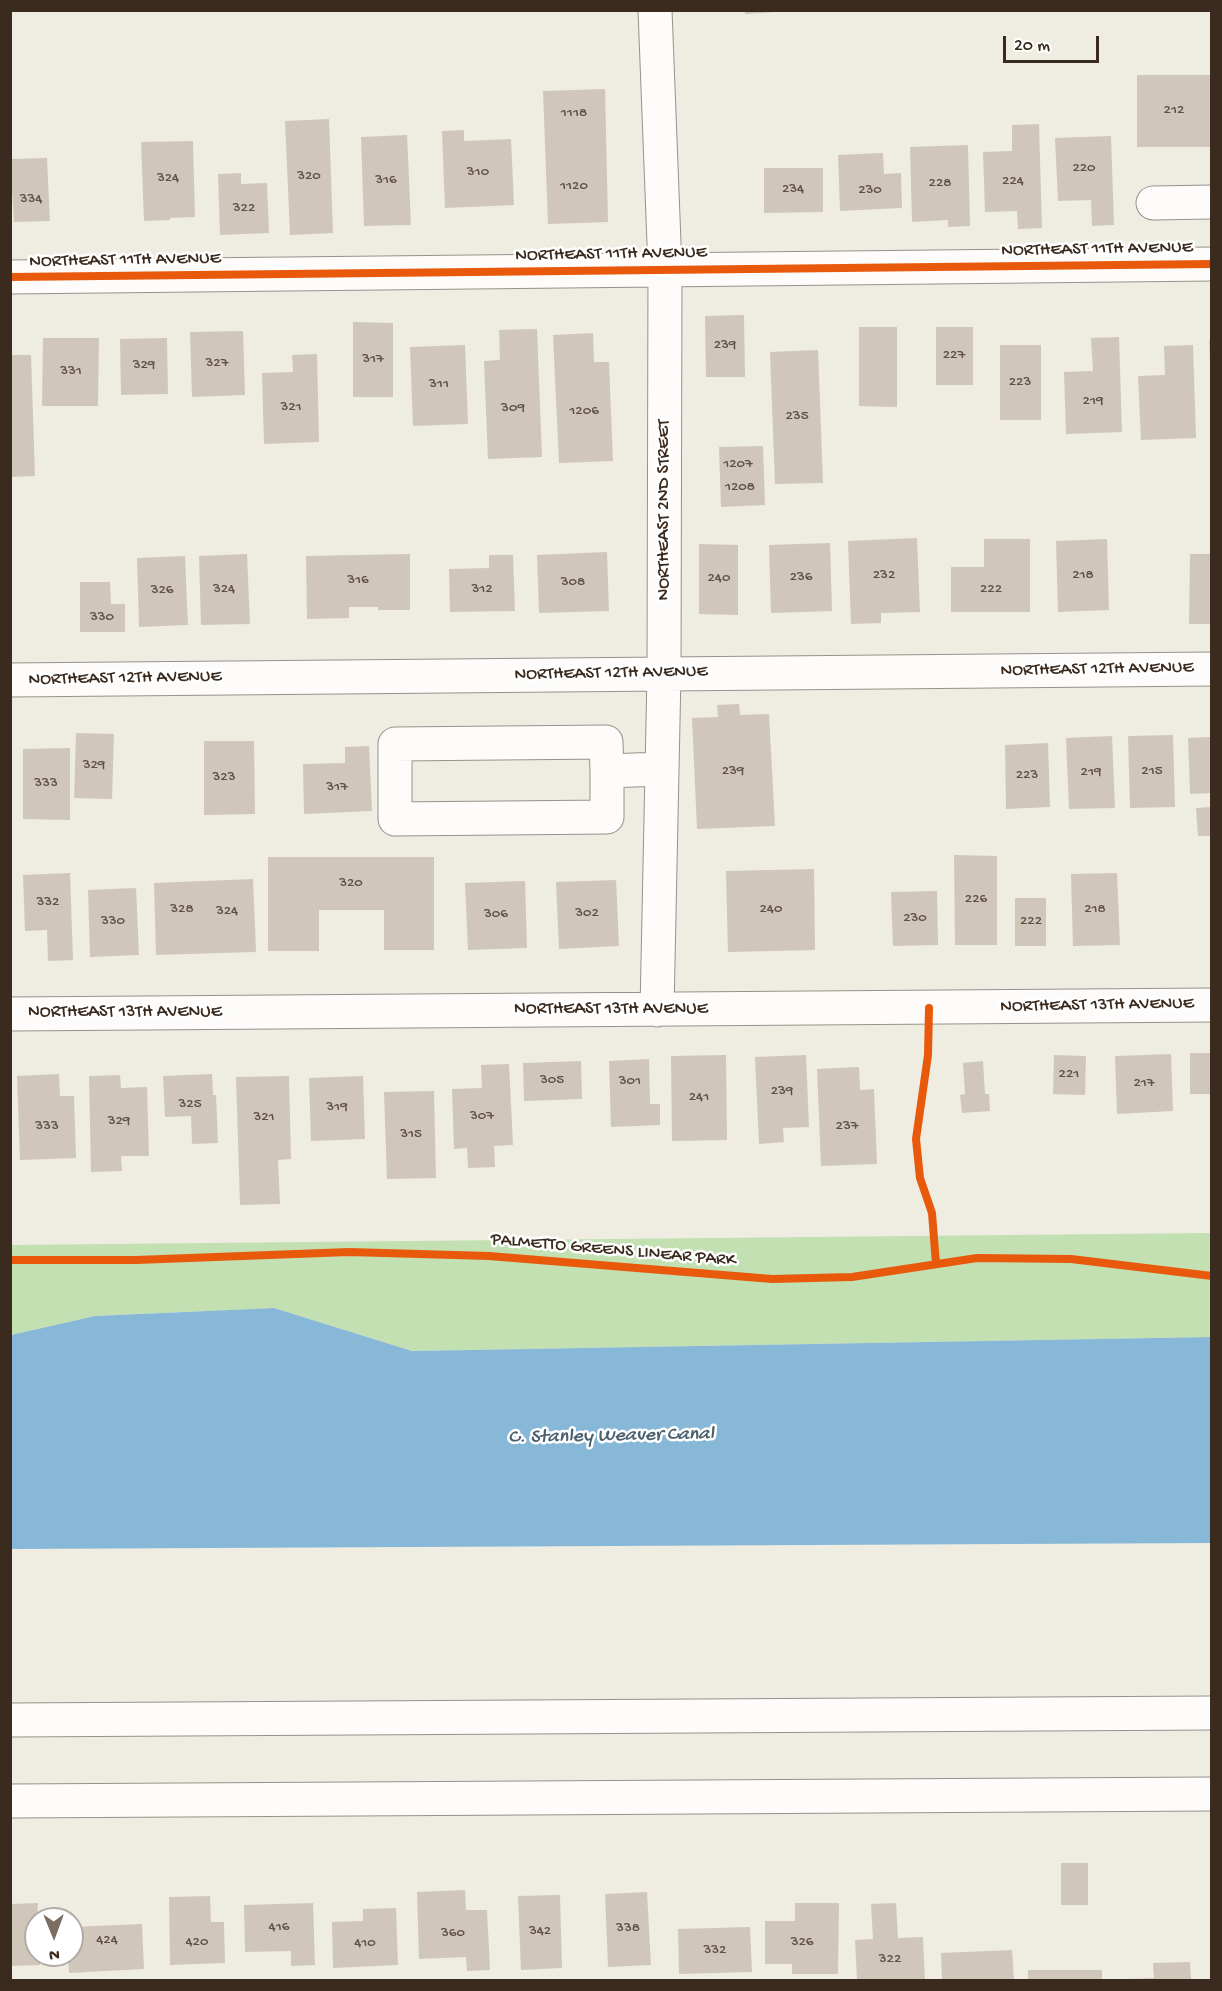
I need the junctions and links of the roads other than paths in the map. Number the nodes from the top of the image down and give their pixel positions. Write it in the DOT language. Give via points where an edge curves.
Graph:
graph roads {
  1 [pos="655,10"];
  2 [pos="1212,202"];
  3 [pos="1153,203"];
  4 [pos="1212,264"];
  5 [pos="665,269"];
  6 [pos="10,277"];
  7 [pos="1212,669"];
  8 [pos="664,674"];
  9 [pos="10,680"];
  10 [pos="662,769"];
  11 [pos="606,771"];
  12 [pos="1212,1005"];
  13 [pos="657,1010"];
  14 [pos="10,1014"];
  15 [pos="1212,1713"];
  16 [pos="10,1720"];
  17 [pos="1212,1794"];
  18 [pos="10,1801"];
  1 -- 5 [label="street, NORTHEAST 2ND STREET"];
  2 -- 3 [label="street"];
  4 -- 5 [label="street, NORTHEAST 11TH AVENUE"];
  5 -- 6 [label="street, NORTHEAST 11TH AVENUE"];
  5 -- 8 [label="street, NORTHEAST 2ND STREET"];
  7 -- 8 [label="street, NORTHEAST 12TH AVENUE"];
  8 -- 9 [label="street, NORTHEAST 12TH AVENUE"];
  8 -- 10 [label="street, NORTHEAST 2ND STREET"];
  10 -- 11 [label="street"];
  10 -- 13 [label="street, NORTHEAST 2ND STREET"];
  11 -- 11 [label="street" via="607,817 395,819 394,744 606,742"];
  12 -- 13 [label="street, NORTHEAST 13TH AVENUE"];
  13 -- 14 [label="street, NORTHEAST 13TH AVENUE"];
  15 -- 16 [label="street"];
  17 -- 18 [label="street"];
}
